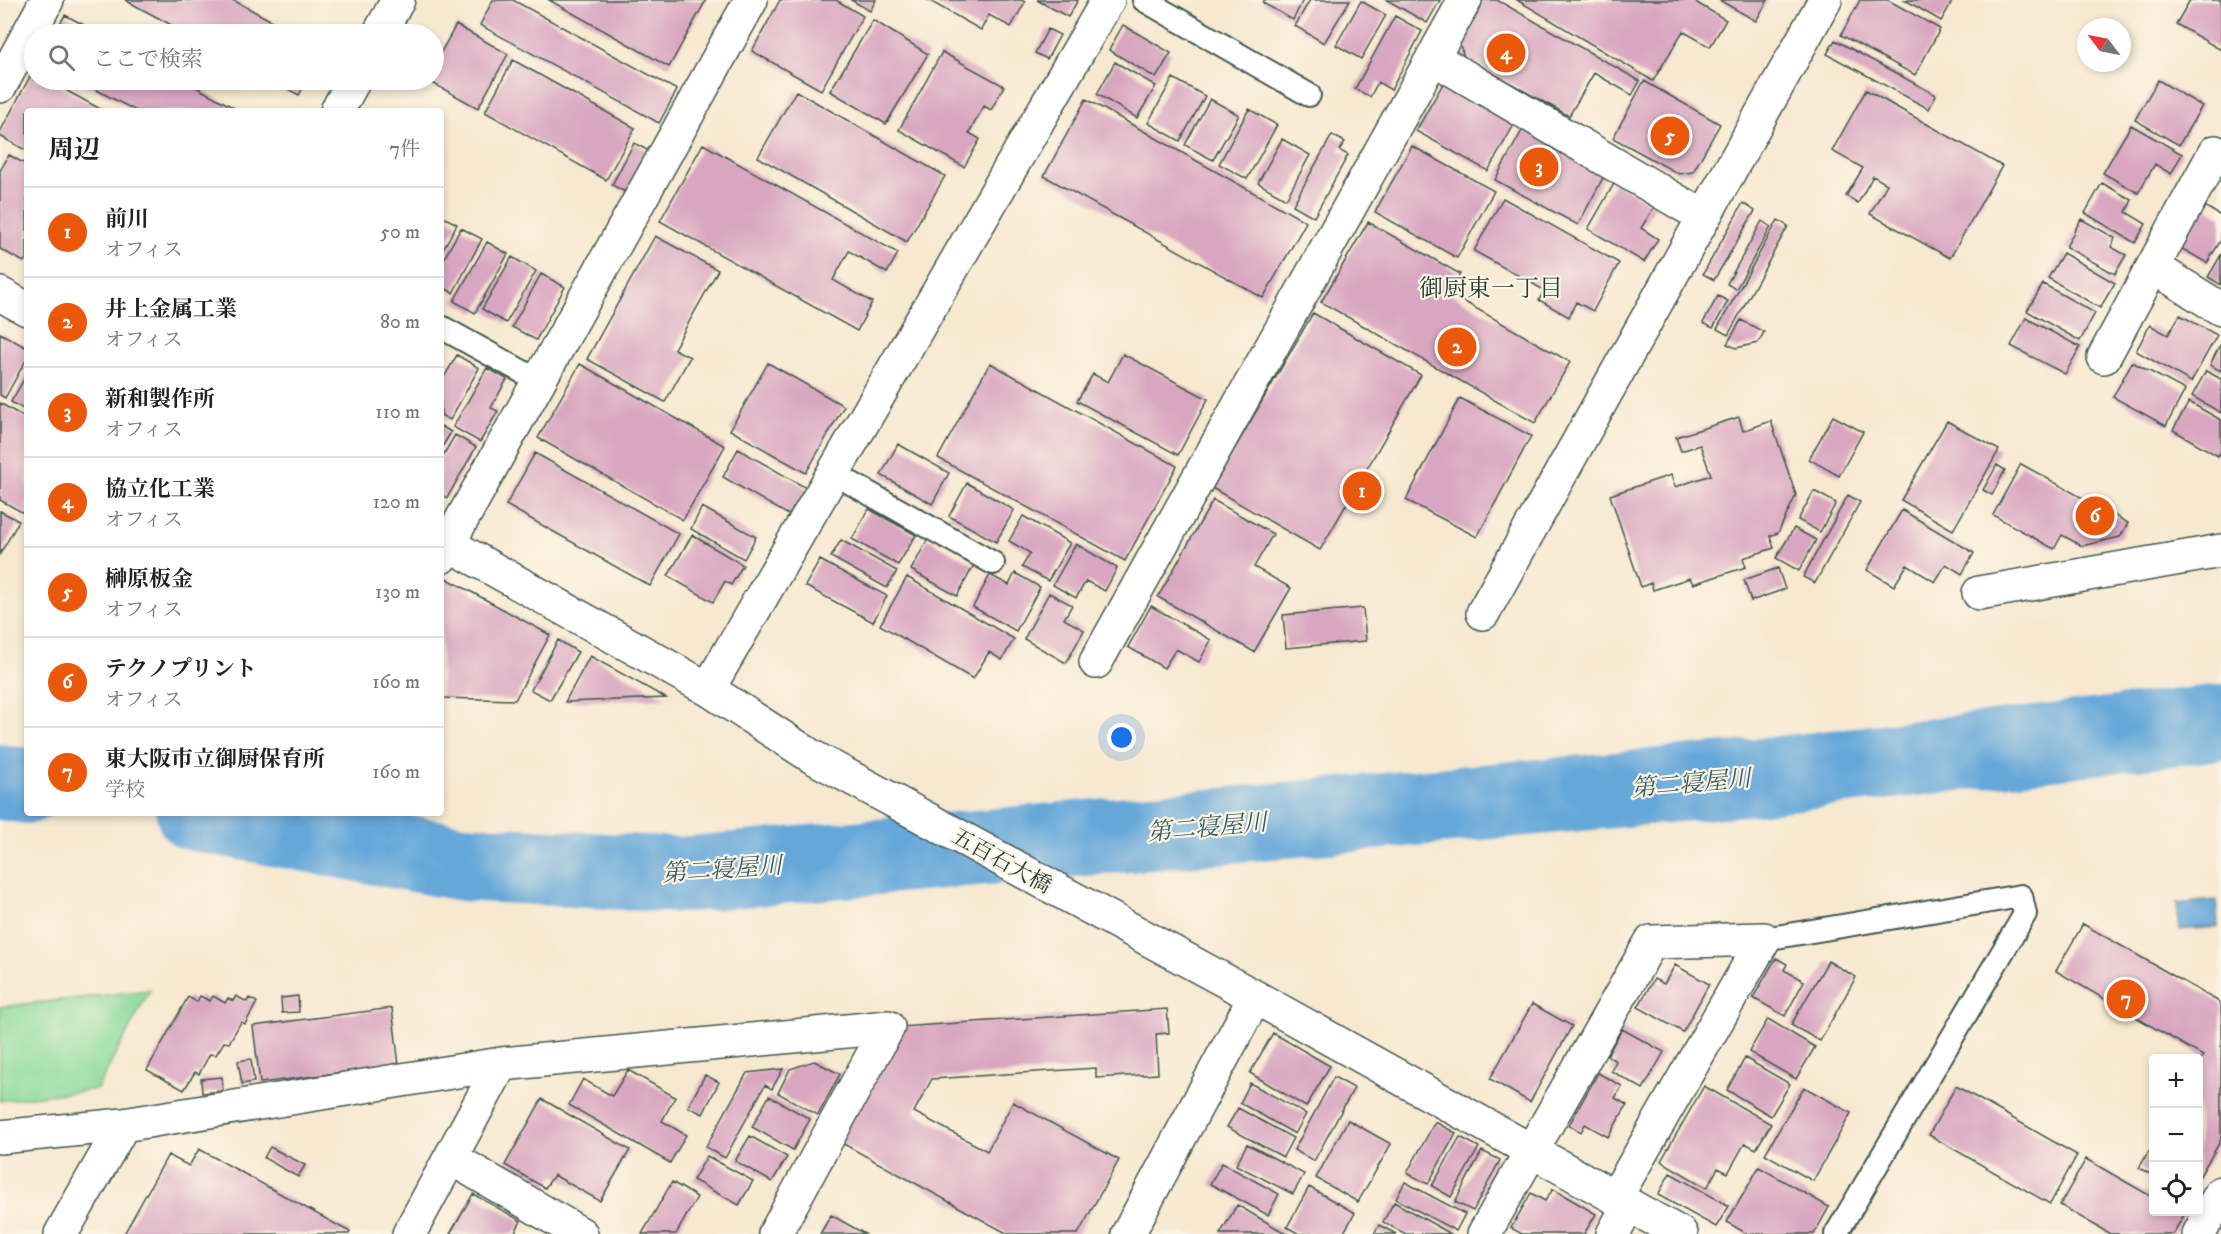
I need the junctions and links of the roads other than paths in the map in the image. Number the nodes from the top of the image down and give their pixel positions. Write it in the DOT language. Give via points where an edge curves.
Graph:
graph roads {
  1 [pos="47,0"];
  2 [pos="398,0"];
  3 [pos="751,0"];
  4 [pos="1108,0"];
  5 [pos="1144,0"];
  6 [pos="1465,0"];
  7 [pos="1825,0"];
  8 [pos="34,24"];
  9 [pos="385,24"];
  10 [pos="24,42"];
  11 [pos="1432,58"];
  12 [pos="0,86"];
  13 [pos="349,90"];
  14 [pos="1310,95"];
  15 [pos="339,108"];
  16 [pos="2215,152"];
  17 [pos="1704,217"];
  18 [pos="2153,267"];
  19 [pos="0,294"];
  20 [pos="24,307"];
  21 [pos="2221,309"];
  22 [pos="444,329"];
  23 [pos="2104,357"];
  24 [pos="539,381"];
  25 [pos="833,473"];
  26 [pos="444,547"];
  27 [pos="2221,551"];
  28 [pos="993,563"];
  29 [pos="1979,594"];
  30 [pos="1482,613"];
  31 [pos="1096,663"];
  32 [pos="708,688"];
  33 [pos="1764,939"];
  34 [pos="1255,997"];
  35 [pos="501,1064"];
  36 [pos="123,1125"];
  37 [pos="0,1137"];
  38 [pos="1530,1150"];
  39 [pos="451,1158"];
  40 [pos="2221,1193"];
  41 [pos="1622,1201"];
  42 [pos="61,1234"];
  43 [pos="409,1234"];
  44 [pos="581,1234"];
  45 [pos="776,1234"];
  46 [pos="1128,1234"];
  47 [pos="1484,1234"];
  48 [pos="1613,1234"];
  49 [pos="1681,1234"];
  50 [pos="1836,1234"];
  51 [pos="2199,1234"];
  1 -- 8 [label="street"];
  2 -- 9 [label="street"];
  3 -- 24 [label="street"];
  4 -- 25 [label="street"];
  5 -- 14 [label="lane"];
  6 -- 11 [label="street"];
  7 -- 17 [label="street"];
  10 -- 12 [label="street"];
  11 -- 17 [label="street"];
  11 -- 31 [label="street"];
  13 -- 15 [label="street"];
  16 -- 18 [label="street"];
  17 -- 30 [label="street"];
  18 -- 21 [label="street"];
  18 -- 23 [label="street"];
  19 -- 20 [label="street"];
  22 -- 24 [label="lane"];
  24 -- 26 [label="street"];
  25 -- 28 [label="lane"];
  25 -- 32 [label="street"];
  26 -- 32 [label="street, 五百石大橋"];
  27 -- 29 [label="street"];
  32 -- 34 [label="street, 五百石大橋" via="811,756"];
  33 -- 38 [label="street" via="1651,942"];
  33 -- 41 [label="street"];
  33 -- 50 [label="lane" via="2021,896 2025,914"];
  34 -- 38 [label="street, 五百石大橋"];
  34 -- 46 [label="street"];
  35 -- 36 [label="street"];
  35 -- 39 [label="street"];
  35 -- 45 [label="street" via="888,1027"];
  36 -- 37 [label="street"];
  36 -- 42 [label="street"];
  38 -- 41 [label="street, 五百石大橋"];
  38 -- 47 [label="street"];
  39 -- 43 [label="street"];
  39 -- 44 [label="street"];
  40 -- 51 [label="street"];
  41 -- 48 [label="street"];
  41 -- 49 [label="street, 五百石大橋"];
}
